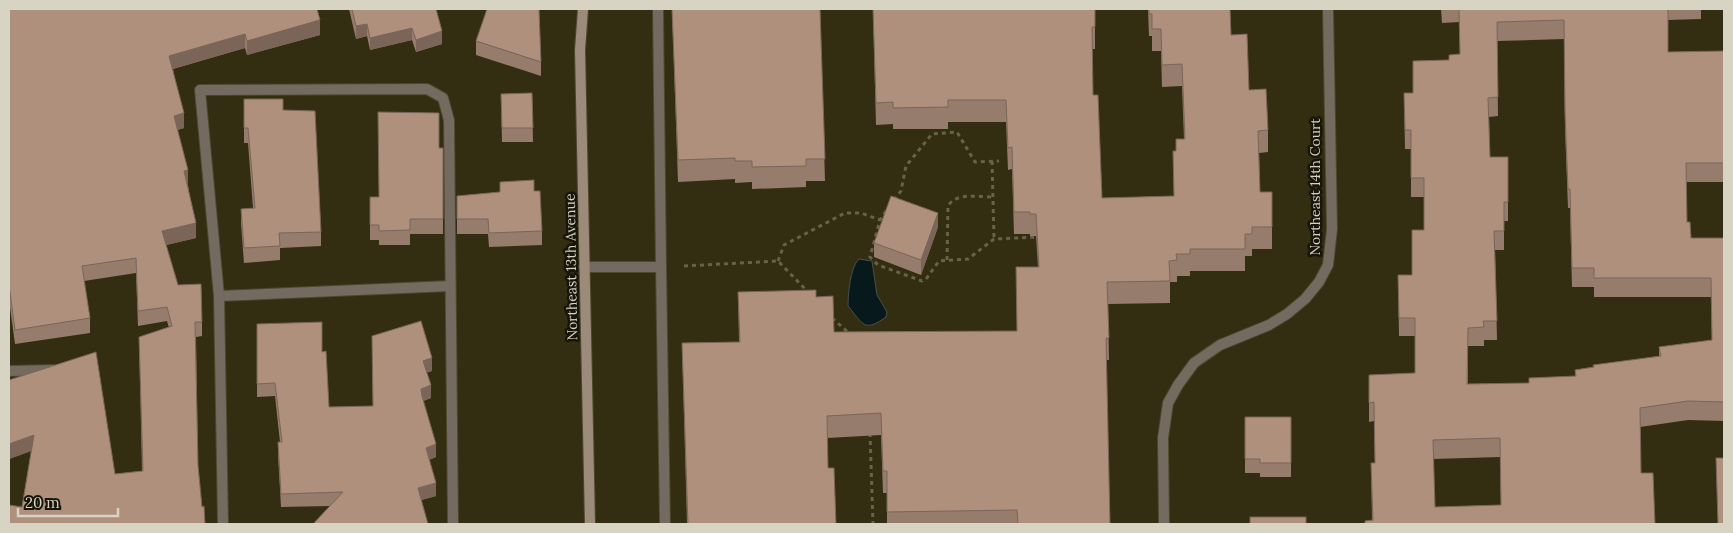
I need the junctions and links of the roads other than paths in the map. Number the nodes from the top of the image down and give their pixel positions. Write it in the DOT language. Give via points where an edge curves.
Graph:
graph roads {
  1 [pos="583,9"];
  2 [pos="658,9"];
  3 [pos="1328,9"];
  4 [pos="661,267"];
  5 [pos="584,268"];
  6 [pos="450,286"];
  7 [pos="219,296"];
  8 [pos="56,370"];
  9 [pos="9,371"];
  10 [pos="223,524"];
  11 [pos="453,524"];
  12 [pos="590,524"];
  13 [pos="666,524"];
  14 [pos="1164,524"];
  1 -- 5 [label="street, Northeast 13th Avenue" via="580,50"];
  2 -- 4 [label="street"];
  3 -- 14 [label="street, Northeast 14th Court" via="1332,229 1328,265 1305,299 1287,314 1220,345 1194,363 1178,385 1168,403 1163,438"];
  4 -- 5 [label="street"];
  4 -- 13 [label="street"];
  5 -- 12 [label="street, Northeast 13th Avenue"];
  6 -- 7 [label="street"];
  6 -- 7 [label="street" via="449,120 443,98 427,89 200,90"];
  6 -- 11 [label="street"];
  7 -- 10 [label="street"];
  8 -- 9 [label="street"];
}
